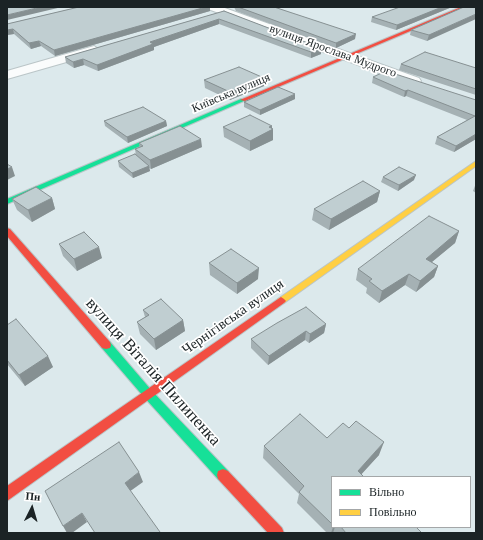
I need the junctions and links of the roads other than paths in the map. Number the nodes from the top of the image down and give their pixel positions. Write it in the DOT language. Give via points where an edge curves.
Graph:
graph roads {
  1 [pos="212,7"];
  2 [pos="240,7"];
  3 [pos="465,7"];
  4 [pos="225,12"];
  5 [pos="202,18"];
  6 [pos="105,47"];
  7 [pos="344,57"];
  8 [pos="7,75"];
  9 [pos="425,84"];
  10 [pos="476,163"];
  11 [pos="7,202"];
  12 [pos="7,231"];
  13 [pos="148,394"];
  14 [pos="7,494"];
  15 [pos="277,533"];
  1 -- 4 [label="street, вулиця Ярослава Мудрого"];
  2 -- 4 [label="street"];
  3 -- 7 [label="street, Київська вулиця"];
  4 -- 5 [label="street"];
  4 -- 7 [label="street, вулиця Ярослава Мудрого"];
  6 -- 8 [label="street"];
  7 -- 9 [label="street, вулиця Ярослава Мудрого"];
  7 -- 11 [label="street, Київська вулиця"];
  10 -- 13 [label="street, Чернігівська вулиця"];
  12 -- 13 [label="street, вулиця Віталія Пилипенка"];
  13 -- 14 [label="street, Чернігівська вулиця"];
  13 -- 15 [label="street, вулиця Віталія Пилипенка"];
}
